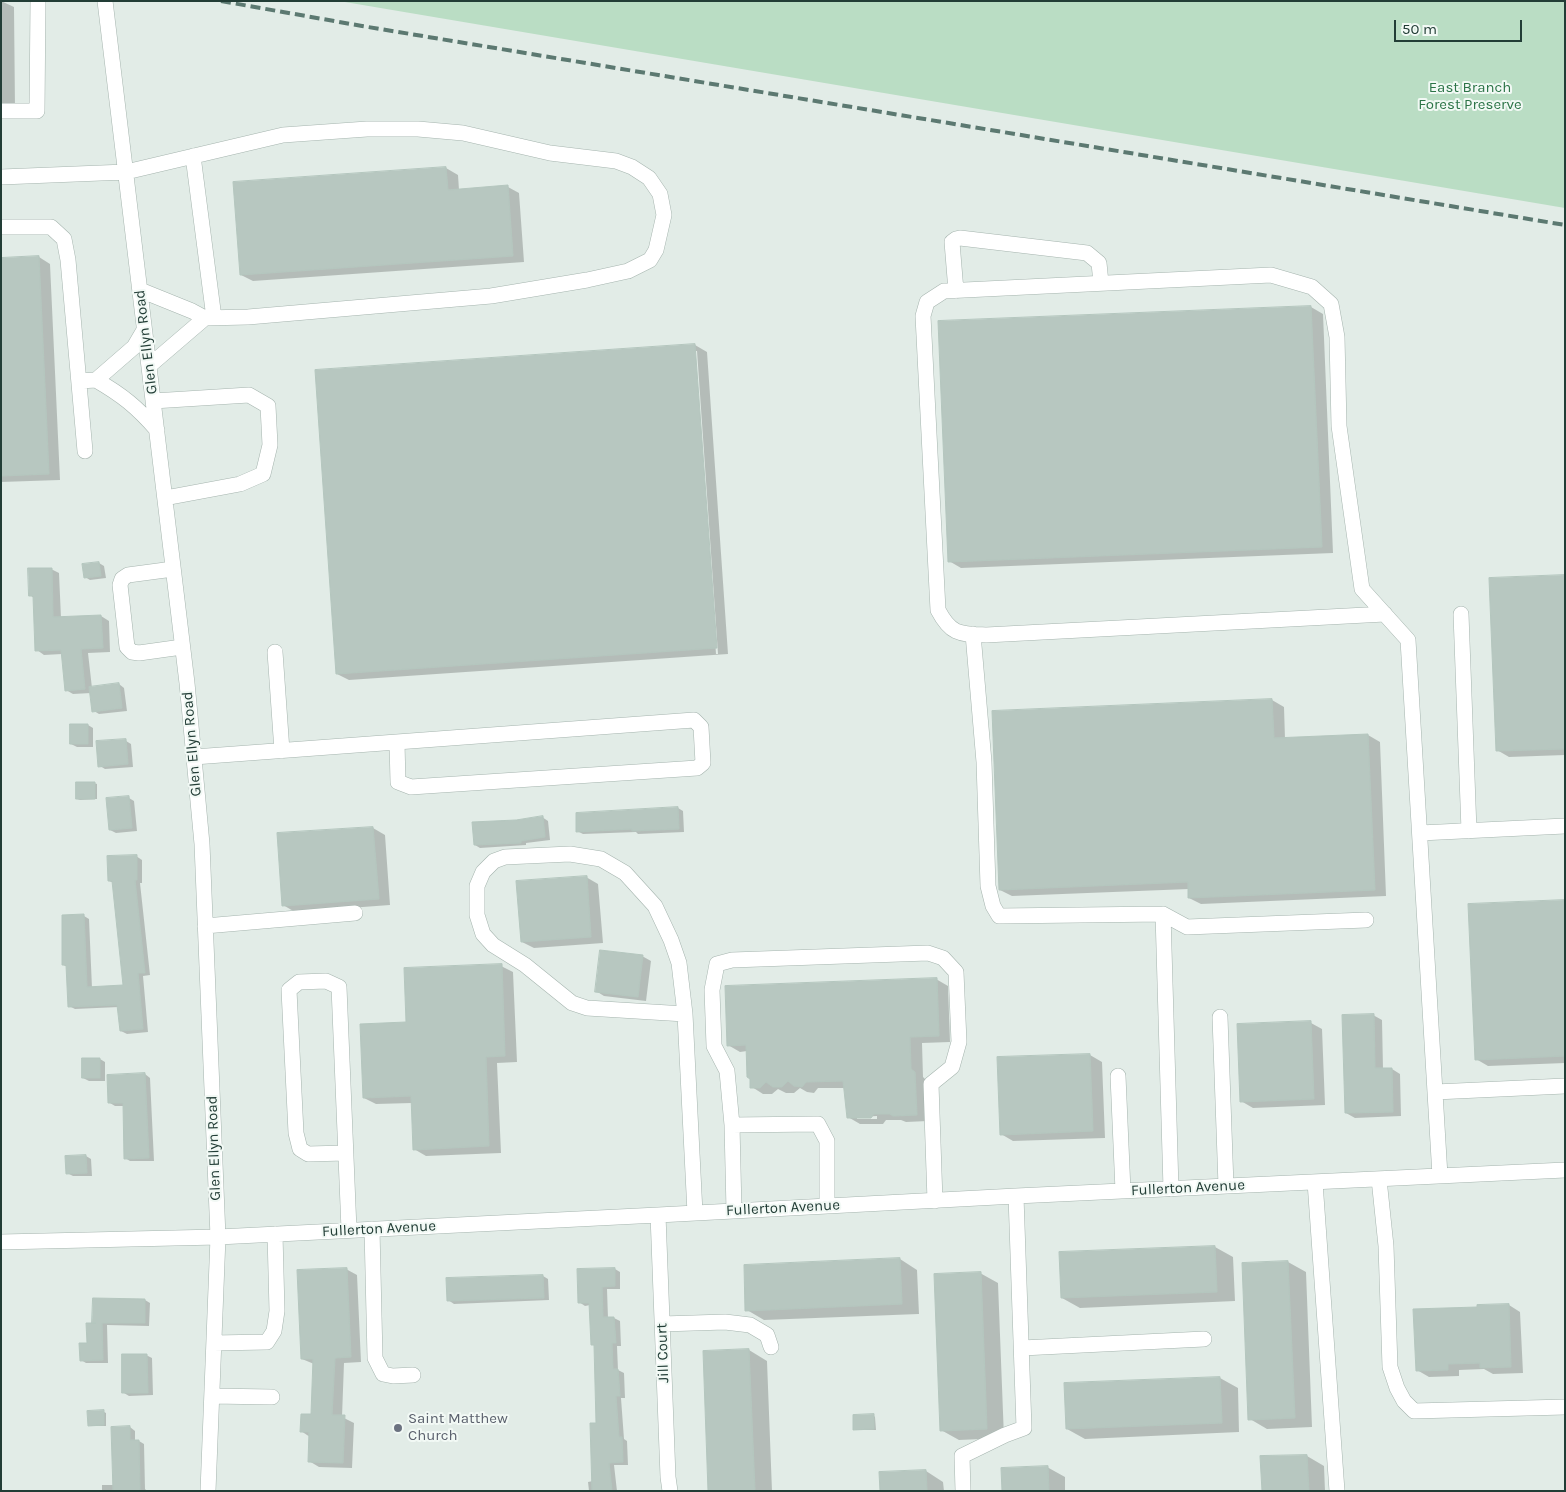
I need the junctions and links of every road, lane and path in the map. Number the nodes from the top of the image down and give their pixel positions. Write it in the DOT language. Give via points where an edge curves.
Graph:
graph roads {
  1 [pos="38,1"];
  2 [pos="105,1"];
  3 [pos="1,111"];
  4 [pos="193,156"];
  5 [pos="126,172"];
  6 [pos="1,177"];
  7 [pos="1,227"];
  8 [pos="1101,283"];
  9 [pos="140,290"];
  10 [pos="956,291"];
  11 [pos="210,318"];
  12 [pos="144,330"];
  13 [pos="149,366"];
  14 [pos="96,380"];
  15 [pos="79,381"];
  16 [pos="153,401"];
  17 [pos="156,430"];
  18 [pos="85,451"];
  19 [pos="164,498"];
  20 [pos="173,569"];
  21 [pos="1385,614"];
  22 [pos="1461,614"];
  23 [pos="973,634"];
  24 [pos="182,647"];
  25 [pos="275,652"];
  26 [pos="397,743"];
  27 [pos="282,751"];
  28 [pos="194,758"];
  29 [pos="1565,826"];
  30 [pos="1469,831"];
  31 [pos="1420,833"];
  32 [pos="355,913"];
  33 [pos="1163,914"];
  34 [pos="1366,920"];
  35 [pos="205,926"];
  36 [pos="685,1014"];
  37 [pos="1220,1017"];
  38 [pos="1118,1076"];
  39 [pos="1565,1086"];
  40 [pos="1435,1092"];
  41 [pos="732,1125"];
  42 [pos="346,1153"];
  43 [pos="1565,1170"];
  44 [pos="1440,1176"];
  45 [pos="1379,1179"];
  46 [pos="1315,1182"];
  47 [pos="1226,1186"];
  48 [pos="1171,1189"];
  49 [pos="1123,1191"];
  50 [pos="1016,1196"];
  51 [pos="935,1201"];
  52 [pos="827,1206"];
  53 [pos="734,1210"];
  54 [pos="695,1212"];
  55 [pos="658,1215"];
  56 [pos="372,1229"];
  57 [pos="349,1230"];
  58 [pos="275,1234"];
  59 [pos="218,1237"];
  60 [pos="1,1242"];
  61 [pos="662,1324"];
  62 [pos="1204,1339"];
  63 [pos="214,1343"];
  64 [pos="771,1346"];
  65 [pos="1022,1348"];
  66 [pos="413,1375"];
  67 [pos="212,1396"];
  68 [pos="272,1397"];
  69 [pos="1565,1407"];
  70 [pos="208,1491"];
  71 [pos="670,1491"];
  72 [pos="963,1491"];
  73 [pos="1337,1491"];
  1 -- 3 [label="street" via="37,111"];
  2 -- 5 [label="street, Glen Ellyn Road"];
  4 -- 5 [label="street"];
  4 -- 11 [label="street"];
  4 -- 11 [label="street" via="283,136 321,132 418,129 462,133 550,153 616,161 632,167 649,178 660,194 664,215 656,250 650,260 628,271 491,296"];
  5 -- 6 [label="street"];
  5 -- 9 [label="street, Glen Ellyn Road"];
  7 -- 15 [label="street" via="51,227 64,239"];
  8 -- 10 [label="street"];
  8 -- 10 [label="street" via="1099,263 1087,253 960,238 952,242"];
  8 -- 21 [label="street" via="1271,275 1312,287 1332,304 1337,337 1339,426 1362,589"];
  9 -- 11 [label="street"];
  9 -- 12 [label="street, Glen Ellyn Road"];
  10 -- 23 [label="street" via="944,291 927,302 923,316 938,610 945,623 956,632"];
  11 -- 13 [label="street"];
  12 -- 13 [label="street, Glen Ellyn Road"];
  12 -- 14 [label="street" via="134,347"];
  13 -- 16 [label="street, Glen Ellyn Road"];
  14 -- 15 [label="street"];
  14 -- 17 [label="street" via="139,410"];
  15 -- 18 [label="street"];
  16 -- 17 [label="street, Glen Ellyn Road"];
  16 -- 19 [label="street" via="249,395 268,406 270,446 263,474 240,484"];
  17 -- 19 [label="street, Glen Ellyn Road"];
  19 -- 20 [label="street, Glen Ellyn Road"];
  20 -- 24 [label="street, Glen Ellyn Road"];
  20 -- 24 [label="street" via="128,575 122,579 127,647 139,653"];
  21 -- 23 [label="street"];
  21 -- 31 [label="street" via="1408,640"];
  22 -- 30 [label="street"];
  23 -- 33 [label="street" via="984,762 988,886 999,916"];
  24 -- 28 [label="street, Glen Ellyn Road"];
  25 -- 27 [label="street"];
  26 -- 26 [label="street" via="694,720 701,727 702,763 697,768 411,787 398,782"];
  26 -- 27 [label="street"];
  27 -- 28 [label="street"];
  28 -- 35 [label="street, Glen Ellyn Road"];
  29 -- 30 [label="street"];
  30 -- 31 [label="street"];
  31 -- 40 [label="street"];
  32 -- 35 [label="street"];
  33 -- 34 [label="street" via="1186,927"];
  33 -- 48 [label="street"];
  35 -- 59 [label="street, Glen Ellyn Road"];
  36 -- 36 [label="street" via="680,963 671,940 655,906 625,873 601,859 570,854 506,857 494,861 484,872 477,886 477,915 483,934 493,945 525,965 572,1003 587,1008"];
  36 -- 54 [label="street"];
  37 -- 47 [label="street"];
  38 -- 49 [label="street"];
  39 -- 40 [label="street"];
  40 -- 44 [label="street"];
  41 -- 51 [label="street" via="727,1071 714,1046 712,990 717,964 732,960 928,953 943,958 956,972 959,1042 952,1067 931,1084"];
  41 -- 52 [label="street" via="818,1124 827,1141"];
  41 -- 53 [label="street"];
  42 -- 42 [label="street" via="339,987 326,981 299,982 289,990 296,1133 300,1149 308,1154"];
  42 -- 57 [label="street"];
  43 -- 44 [label="street, Fullerton Avenue"];
  44 -- 45 [label="street, Fullerton Avenue"];
  45 -- 46 [label="street, Fullerton Avenue"];
  45 -- 69 [label="street" via="1386,1246 1390,1367 1404,1401 1414,1411"];
  46 -- 47 [label="street, Fullerton Avenue"];
  46 -- 73 [label="street"];
  47 -- 48 [label="street, Fullerton Avenue"];
  48 -- 49 [label="street, Fullerton Avenue"];
  49 -- 50 [label="street, Fullerton Avenue"];
  50 -- 51 [label="street, Fullerton Avenue"];
  50 -- 65 [label="street"];
  51 -- 52 [label="street, Fullerton Avenue"];
  52 -- 53 [label="street, Fullerton Avenue"];
  53 -- 54 [label="street, Fullerton Avenue"];
  54 -- 55 [label="street, Fullerton Avenue"];
  55 -- 56 [label="street, Fullerton Avenue"];
  55 -- 61 [label="street, Jill Court"];
  56 -- 57 [label="street, Fullerton Avenue"];
  56 -- 66 [label="street" via="375,1358 383,1374"];
  57 -- 58 [label="street, Fullerton Avenue"];
  58 -- 59 [label="street, Fullerton Avenue"];
  58 -- 63 [label="street" via="277,1311 274,1331 266,1342"];
  59 -- 60 [label="street, Fullerton Avenue"];
  59 -- 63 [label="street, Glen Ellyn Road"];
  61 -- 64 [label="street" via="725,1322 750,1325 767,1335"];
  61 -- 71 [label="street, Jill Court"];
  62 -- 65 [label="street"];
  63 -- 67 [label="street, Glen Ellyn Road"];
  65 -- 72 [label="street" via="1024,1428 962,1456"];
  67 -- 68 [label="street"];
  67 -- 70 [label="street, Glen Ellyn Road"];
}
